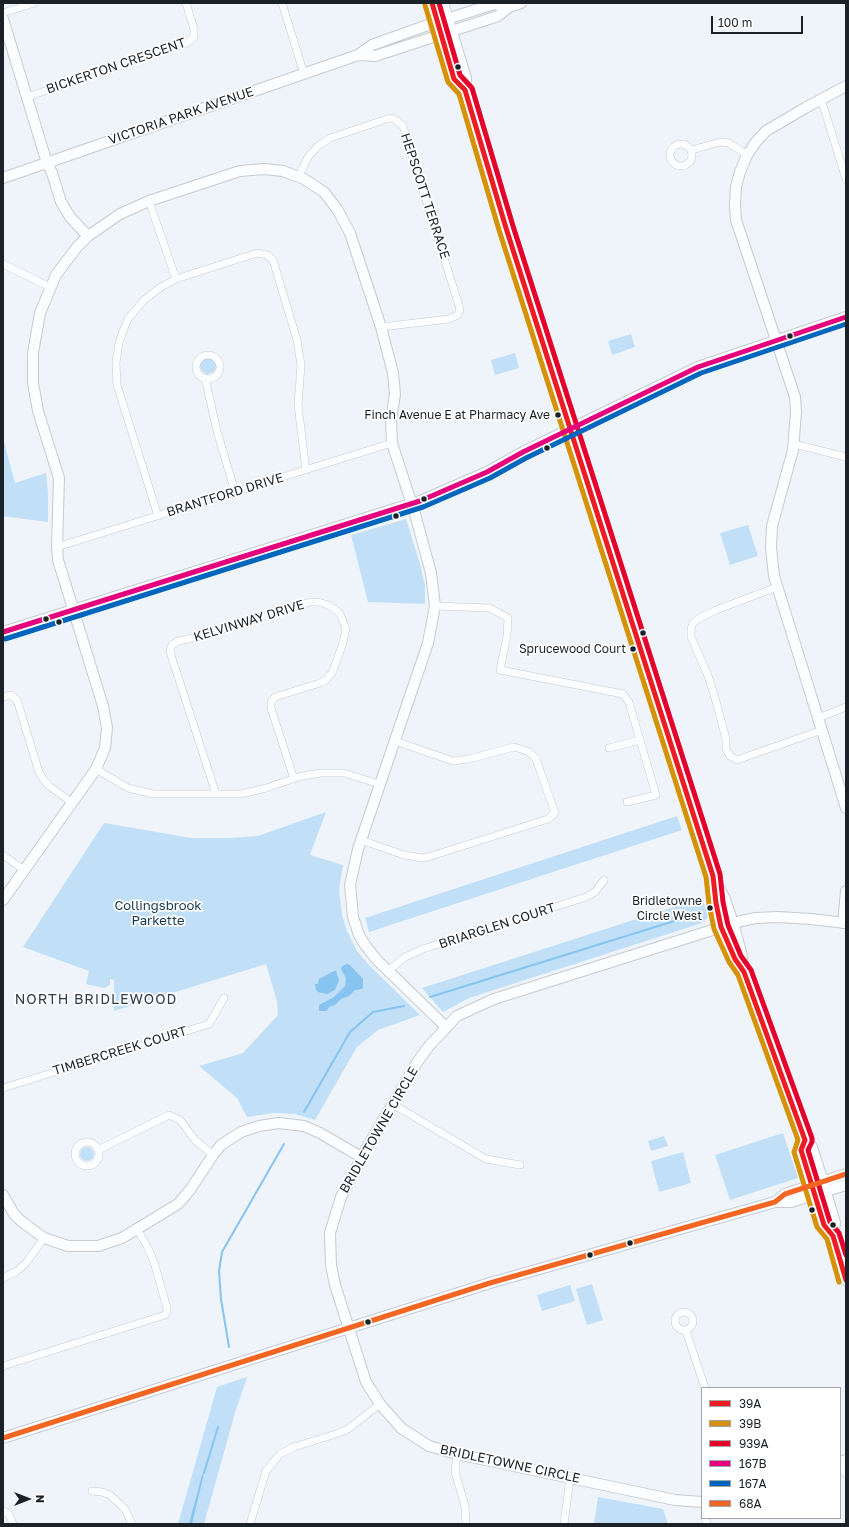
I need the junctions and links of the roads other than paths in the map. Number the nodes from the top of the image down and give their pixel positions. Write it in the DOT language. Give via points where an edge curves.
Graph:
graph roads {
  1 [pos="34,3"];
  2 [pos="186,3"];
  3 [pos="282,3"];
  4 [pos="432,3"];
  5 [pos="443,3"];
  6 [pos="521,3"];
  7 [pos="509,7"];
  8 [pos="3,13"];
  9 [pos="3,19"];
  10 [pos="448,19"];
  11 [pos="438,22"];
  12 [pos="452,32"];
  13 [pos="441,35"];
  14 [pos="358,54"];
  15 [pos="304,74"];
  16 [pos="846,86"];
  17 [pos="465,90"];
  18 [pos="27,97"];
  19 [pos="821,99"];
  20 [pos="692,150"];
  21 [pos="747,155"];
  22 [pos="47,163"];
  23 [pos="299,176"];
  24 [pos="3,178"];
  25 [pos="846,179"];
  26 [pos="149,201"];
  27 [pos="88,236"];
  28 [pos="3,264"];
  29 [pos="176,279"];
  30 [pos="50,287"];
  31 [pos="846,317"];
  32 [pos="381,327"];
  33 [pos="776,340"];
  34 [pos="205,378"];
  35 [pos="570,429"];
  36 [pos="392,443"];
  37 [pos="794,444"];
  38 [pos="846,457"];
  39 [pos="306,470"];
  40 [pos="235,492"];
  41 [pos="412,504"];
  42 [pos="158,516"];
  43 [pos="57,547"];
  44 [pos="777,587"];
  45 [pos="435,606"];
  46 [pos="73,610"];
  47 [pos="3,632"];
  48 [pos="3,697"];
  49 [pos="846,708"];
  50 [pos="818,718"];
  51 [pos="822,730"];
  52 [pos="640,740"];
  53 [pos="395,741"];
  54 [pos="609,748"];
  55 [pos="96,769"];
  56 [pos="294,779"];
  57 [pos="379,784"];
  58 [pos="216,794"];
  59 [pos="627,802"];
  60 [pos="73,803"];
  61 [pos="846,807"];
  62 [pos="361,840"];
  63 [pos="3,855"];
  64 [pos="24,870"];
  65 [pos="713,876"];
  66 [pos="604,880"];
  67 [pos="846,891"];
  68 [pos="3,900"];
  69 [pos="845,923"];
  70 [pos="733,924"];
  71 [pos="721,926"];
  72 [pos="388,971"];
  73 [pos="744,972"];
  74 [pos="224,998"];
  75 [pos="446,1027"];
  76 [pos="3,1088"];
  77 [pos="394,1105"];
  78 [pos="804,1140"];
  79 [pos="98,1150"];
  80 [pos="213,1155"];
  81 [pos="361,1157"];
  82 [pos="520,1166"];
  83 [pos="846,1174"];
  84 [pos="846,1186"];
  85 [pos="824,1187"];
  86 [pos="813,1190"];
  87 [pos="3,1194"];
  88 [pos="137,1229"];
  89 [pos="833,1236"];
  90 [pos="44,1238"];
  91 [pos="3,1278"];
  92 [pos="846,1280"];
  93 [pos="349,1328"];
  94 [pos="686,1331"];
  95 [pos="3,1366"];
  96 [pos="705,1387"];
  97 [pos="380,1404"];
  98 [pos="3,1438"];
  99 [pos="457,1454"];
  100 [pos="570,1478"];
  101 [pos="92,1491"];
  102 [pos="701,1504"];
  103 [pos="3,1511"];
  104 [pos="13,1524"];
  105 [pos="132,1524"];
  106 [pos="250,1524"];
  107 [pos="466,1524"];
  108 [pos="564,1524"];
  1 -- 8 [label="street"];
  2 -- 18 [label="street, BICKERTON CRESCENT" via="194,29 194,37 188,43"];
  3 -- 15 [label="street"];
  4 -- 11 [label="street"];
  5 -- 10 [label="street"];
  6 -- 7 [label="street, VICTORIA PARK AVENUE"];
  7 -- 10 [label="street, VICTORIA PARK AVENUE" via="494,4"];
  7 -- 12 [label="street, VICTORIA PARK AVENUE" via="498,16"];
  9 -- 18 [label="street"];
  10 -- 11 [label="street, VICTORIA PARK AVENUE"];
  10 -- 12 [label="street"];
  11 -- 13 [label="street"];
  11 -- 14 [label="street, VICTORIA PARK AVENUE" via="372,45"];
  12 -- 13 [label="street, VICTORIA PARK AVENUE"];
  12 -- 17 [label="street" via="466,78"];
  13 -- 14 [label="street, VICTORIA PARK AVENUE" via="375,56"];
  13 -- 17 [label="street" via="454,79"];
  14 -- 15 [label="street, VICTORIA PARK AVENUE"];
  15 -- 22 [label="street, VICTORIA PARK AVENUE"];
  16 -- 19 [label="street"];
  17 -- 35 [label="street"];
  18 -- 22 [label="street"];
  19 -- 21 [label="street" via="766,131"];
  19 -- 25 [label="street"];
  20 -- 21 [label="street" via="720,142 729,144"];
  21 -- 33 [label="street" via="736,187 736,220"];
  22 -- 24 [label="street, VICTORIA PARK AVENUE"];
  22 -- 27 [label="street" via="61,202 70,217"];
  23 -- 26 [label="street" via="264,169 240,171"];
  23 -- 32 [label="street" via="324,192 350,232"];
  23 -- 32 [label="street, HEPSCOTT TERRACE" via="308,157 330,138 390,118 402,126 460,309 458,315 449,319"];
  26 -- 27 [label="street" via="120,214"];
  26 -- 29 [label="street"];
  27 -- 30 [label="street" via="56,274"];
  28 -- 30 [label="street"];
  29 -- 39 [label="street" via="257,253 267,255 273,260 301,358 298,405"];
  29 -- 42 [label="street" via="144,300 132,314 121,337 116,363 117,385"];
  30 -- 43 [label="street" via="40,313 32,364 38,411 59,478"];
  31 -- 33 [label="street"];
  32 -- 36 [label="street" via="394,380"];
  33 -- 35 [label="street" via="698,367"];
  33 -- 37 [label="street" via="795,397"];
  34 -- 40 [label="street"];
  35 -- 41 [label="street" via="458,486"];
  35 -- 65 [label="street"];
  36 -- 39 [label="street, BRANTFORD DRIVE"];
  36 -- 41 [label="street"];
  37 -- 38 [label="street"];
  37 -- 44 [label="street" via="772,526 772,562"];
  39 -- 40 [label="street, BRANTFORD DRIVE"];
  40 -- 42 [label="street, BRANTFORD DRIVE"];
  41 -- 45 [label="street" via="431,572"];
  41 -- 46 [label="street"];
  42 -- 43 [label="street, BRANTFORD DRIVE"];
  43 -- 46 [label="street"];
  44 -- 50 [label="street"];
  44 -- 51 [label="street" via="716,610 698,619 691,629 691,637 709,678 717,705 726,739 726,749 730,756 737,760"];
  45 -- 52 [label="street" via="490,608 508,618 500,670 623,694 629,702"];
  45 -- 53 [label="street" via="425,653"];
  46 -- 47 [label="street"];
  46 -- 55 [label="street" via="103,706 107,728 105,748"];
  48 -- 60 [label="street" via="11,695 16,700 43,780"];
  49 -- 50 [label="street"];
  50 -- 51 [label="street"];
  51 -- 61 [label="street"];
  52 -- 54 [label="street"];
  52 -- 59 [label="street" via="656,795"];
  53 -- 57 [label="street"];
  53 -- 62 [label="street" via="453,761 514,747 529,752 536,759 555,813 548,819 422,858 404,855"];
  55 -- 58 [label="street" via="128,788 146,793"];
  55 -- 60 [label="street"];
  56 -- 57 [label="street" via="317,773 344,773"];
  56 -- 58 [label="street" via="240,794"];
  56 -- 58 [label="street, KELVINWAY DRIVE" via="271,702 275,697 326,680 333,671 346,629 337,611 318,602 310,602 178,641 172,645 171,655"];
  57 -- 62 [label="street"];
  60 -- 64 [label="street"];
  62 -- 72 [label="street" via="350,885 353,917 365,945"];
  63 -- 64 [label="street"];
  64 -- 68 [label="street"];
  65 -- 70 [label="street"];
  65 -- 71 [label="street"];
  66 -- 72 [label="street, BRIARGLEN COURT" via="595,892 586,897 422,949 405,957"];
  67 -- 69 [label="street"];
  69 -- 70 [label="street, BRIDLETOWNE CIRCLE" via="778,917 756,918"];
  70 -- 71 [label="street, BRIDLETOWNE CIRCLE"];
  70 -- 73 [label="street"];
  71 -- 73 [label="street" via="735,959"];
  71 -- 75 [label="street, BRIDLETOWNE CIRCLE" via="494,999 457,1016"];
  72 -- 75 [label="street"];
  73 -- 78 [label="street"];
  74 -- 76 [label="street, TIMBERCREEK COURT" via="209,1024"];
  75 -- 77 [label="street, BRIDLETOWNE CIRCLE" via="418,1061"];
  77 -- 81 [label="street, BRIDLETOWNE CIRCLE"];
  77 -- 82 [label="street" via="486,1159"];
  78 -- 85 [label="street" via="812,1147"];
  78 -- 86 [label="street" via="801,1150"];
  79 -- 80 [label="street" via="168,1115 180,1120 195,1140"];
  80 -- 81 [label="street" via="221,1145 241,1132 264,1124 285,1123 298,1124 314,1130"];
  80 -- 88 [label="street" via="178,1204"];
  81 -- 93 [label="street, BRIDLETOWNE CIRCLE" via="341,1197 330,1232 331,1265"];
  83 -- 85 [label="street"];
  84 -- 85 [label="street"];
  85 -- 86 [label="street"];
  85 -- 89 [label="street" via="835,1223"];
  86 -- 89 [label="street" via="824,1225"];
  86 -- 93 [label="street" via="785,1194 775,1202 490,1283"];
  87 -- 90 [label="street" via="14,1214"];
  88 -- 90 [label="street" via="122,1238 98,1246 68,1246"];
  88 -- 95 [label="street" via="154,1262 167,1308 165,1315"];
  89 -- 92 [label="street"];
  90 -- 91 [label="street" via="26,1263"];
  93 -- 97 [label="street, BRIDLETOWNE CIRCLE" via="366,1382"];
  93 -- 98 [label="street"];
  94 -- 96 [label="street"];
  97 -- 99 [label="street, BRIDLETOWNE CIRCLE" via="401,1428 429,1446"];
  97 -- 106 [label="street" via="339,1433 280,1454 266,1471"];
  99 -- 100 [label="street, BRIDLETOWNE CIRCLE"];
  99 -- 107 [label="street" via="455,1472 465,1506"];
  100 -- 102 [label="street, BRIDLETOWNE CIRCLE"];
  100 -- 108 [label="street"];
  101 -- 105 [label="street" via="102,1492 115,1499 125,1509"];
  103 -- 104 [label="street" via="9,1514"];
}
